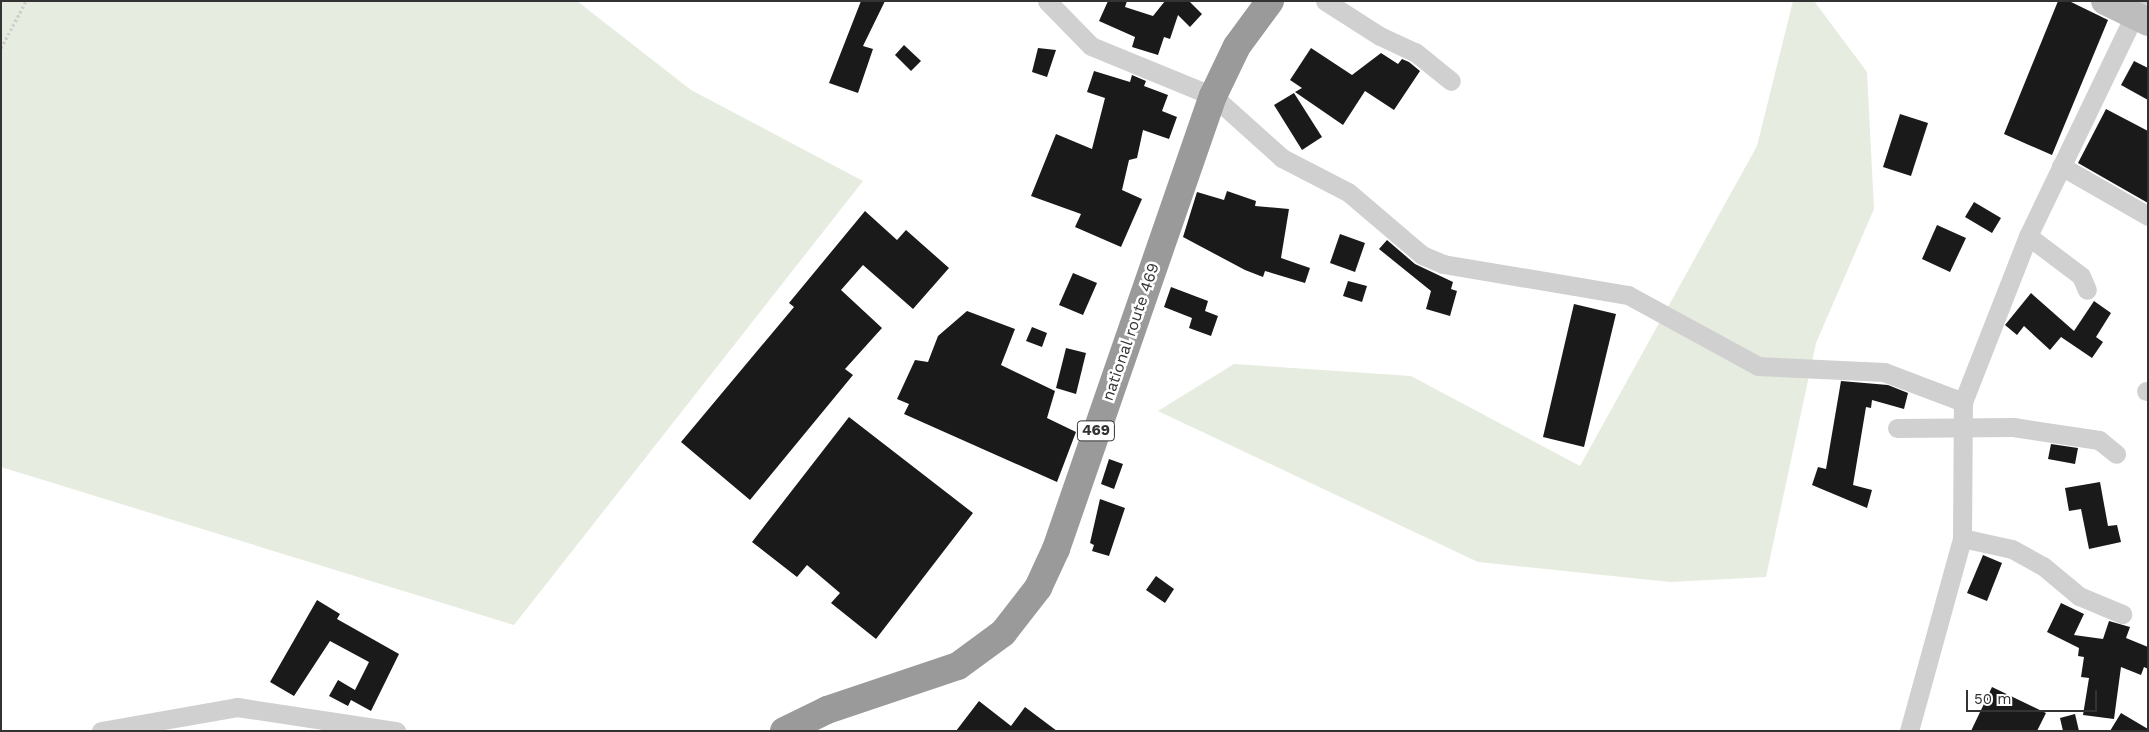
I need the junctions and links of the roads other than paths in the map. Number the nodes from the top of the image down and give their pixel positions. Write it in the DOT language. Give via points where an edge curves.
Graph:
graph roads {
  1 [pos="1047,1"];
  2 [pos="1325,1"];
  3 [pos="2105,1"];
  4 [pos="1259,5"];
  5 [pos="2141,13"];
  6 [pos="1451,81"];
  7 [pos="1213,96"];
  8 [pos="2062,166"];
  9 [pos="2148,216"];
  10 [pos="2028,236"];
  11 [pos="2087,290"];
  12 [pos="1962,402"];
  13 [pos="1897,428"];
  14 [pos="1962,429"];
  15 [pos="2116,454"];
  16 [pos="1962,538"];
  17 [pos="2122,614"];
  18 [pos="159,726"];
  19 [pos="101,731"];
  20 [pos="396,731"];
  21 [pos="784,731"];
  22 [pos="1909,731"];
  1 -- 7 [label="street" via="1091,46"];
  2 -- 6 [label="street" via="1380,36 1415,52"];
  3 -- 5 [label="street"];
  4 -- 7 [label="highway, national route 469 / 469"];
  5 -- 8 [label="street"];
  7 -- 12 [label="street" via="1282,158 1348,192 1422,255 1443,264 1628,295 1758,366 1884,372"];
  7 -- 21 [label="highway, national route 469 / 469" via="1038,588 1003,633 958,666 827,710"];
  8 -- 9 [label="street"];
  8 -- 10 [label="street"];
  10 -- 11 [label="street" via="2081,276"];
  10 -- 12 [label="street"];
  12 -- 14 [label="street"];
  13 -- 14 [label="street"];
  14 -- 15 [label="street" via="2012,427 2099,440"];
  14 -- 16 [label="street"];
  16 -- 17 [label="street" via="2012,549 2043,566 2079,596"];
  16 -- 22 [label="street"];
  18 -- 19 [label="street"];
  18 -- 20 [label="street" via="238,707"];
}
